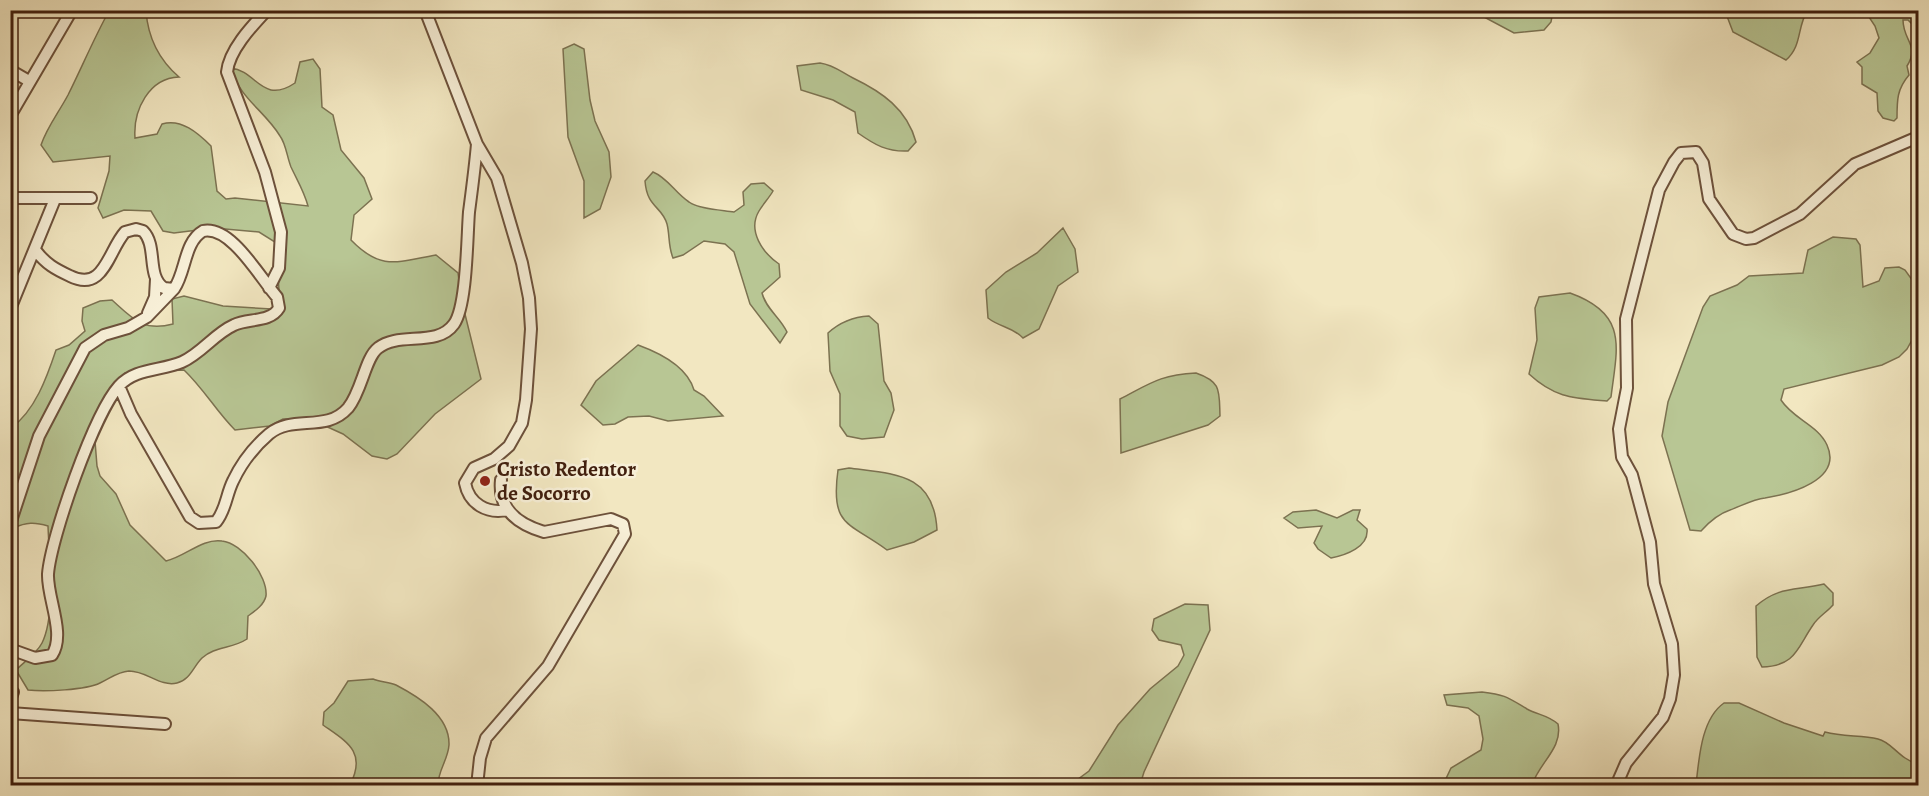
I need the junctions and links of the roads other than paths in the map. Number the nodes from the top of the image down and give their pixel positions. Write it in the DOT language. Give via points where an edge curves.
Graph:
graph roads {
  1 [pos="72,10"];
  2 [pos="267,10"];
  3 [pos="425,10"];
  4 [pos="10,70"];
  5 [pos="29,81"];
  6 [pos="10,116"];
  7 [pos="1918,137"];
  8 [pos="477,144"];
  9 [pos="10,198"];
  10 [pos="91,198"];
  11 [pos="56,199"];
  12 [pos="36,251"];
  13 [pos="47,265"];
  14 [pos="29,267"];
  15 [pos="156,279"];
  16 [pos="269,288"];
  17 [pos="174,289"];
  18 [pos="10,309"];
  19 [pos="147,316"];
  20 [pos="119,386"];
  21 [pos="501,480"];
  22 [pos="507,510"];
  23 [pos="10,524"];
  24 [pos="10,649"];
  25 [pos="10,713"];
  26 [pos="165,724"];
  27 [pos="477,786"];
  28 [pos="1616,786"];
  1 -- 5 [label="street"];
  2 -- 16 [label="street" via="246,35 227,72 265,172 281,232 279,268"];
  3 -- 8 [label="street"];
  4 -- 5 [label="street"];
  5 -- 6 [label="street"];
  7 -- 28 [label="street" via="1854,164 1800,214 1754,238 1733,234 1715,208 1709,199 1703,163 1696,152 1681,153 1659,190 1626,319 1627,388 1619,443 1622,458 1632,474 1650,542 1654,584 1672,644 1674,675 1663,717 1626,763"];
  8 -- 20 [label="street" via="456,322 448,331 433,337 381,345 373,352 358,393 338,417 326,423 292,424 267,435 232,482 223,514 216,522 199,523 190,517"];
  8 -- 22 [label="street" via="497,177 522,262 531,329 526,400 517,435 501,454 469,472 465,483 469,494 484,510"];
  9 -- 11 [label="street"];
  10 -- 11 [label="street"];
  11 -- 12 [label="street"];
  12 -- 13 [label="street"];
  12 -- 14 [label="street"];
  13 -- 14 [label="street"];
  13 -- 15 [label="street" via="76,279 93,279 104,268 124,232 136,229 148,236"];
  14 -- 18 [label="street"];
  15 -- 17 [label="street" via="164,288"];
  15 -- 19 [label="street"];
  16 -- 17 [label="street" via="224,233 210,230 197,234 192,242 182,278"];
  16 -- 20 [label="street" via="280,303 274,314 237,323 182,362 141,372"];
  17 -- 19 [label="street"];
  19 -- 23 [label="street" via="128,328 104,335 86,348 39,436"];
  20 -- 24 [label="street" via="86,450 63,513 48,572 56,644 52,655 35,658"];
  21 -- 22 [label="street" via="501,498"];
  22 -- 27 [label="street" via="544,532 611,519 623,524 625,534 548,666 486,738"];
  25 -- 26 [label="street"];
}
